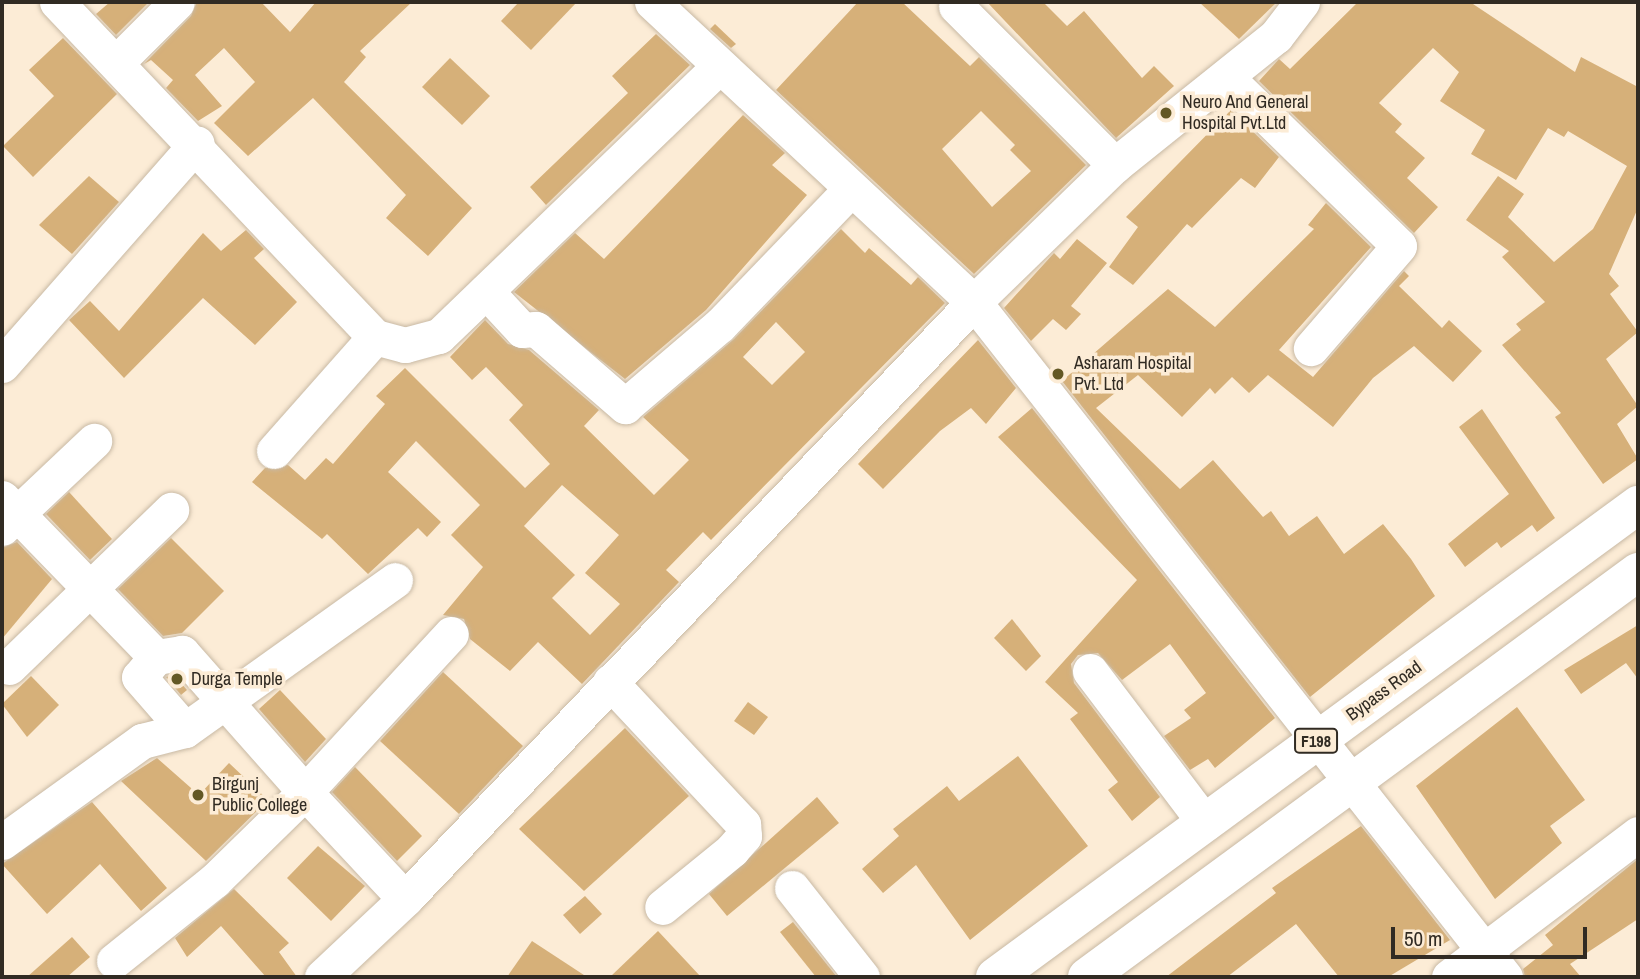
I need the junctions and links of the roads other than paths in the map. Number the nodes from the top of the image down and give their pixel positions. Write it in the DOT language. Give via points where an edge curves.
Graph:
graph roads {
  1 [pos="57,2"];
  2 [pos="177,2"];
  3 [pos="652,2"];
  4 [pos="1302,2"];
  5 [pos="957,6"];
  6 [pos="118,61"];
  7 [pos="719,67"];
  8 [pos="1227,78"];
  9 [pos="197,143"];
  10 [pos="1115,164"];
  11 [pos="851,189"];
  12 [pos="486,291"];
  13 [pos="974,302"];
  14 [pos="375,337"];
  15 [pos="1311,348"];
  16 [pos="2,365"];
  17 [pos="94,441"];
  18 [pos="274,451"];
  19 [pos="1638,505"];
  20 [pos="171,510"];
  21 [pos="6,513"];
  22 [pos="1638,572"];
  23 [pos="395,580"];
  24 [pos="88,588"];
  25 [pos="451,634"];
  26 [pos="156,657"];
  27 [pos="9,667"];
  28 [pos="1090,671"];
  29 [pos="610,682"];
  30 [pos="221,705"];
  31 [pos="185,730"];
  32 [pos="1321,738"];
  33 [pos="1350,781"];
  34 [pos="305,792"];
  35 [pos="1205,823"];
  36 [pos="1638,834"];
  37 [pos="2,842"];
  38 [pos="793,888"];
  39 [pos="405,899"];
  40 [pos="662,907"];
  41 [pos="114,961"];
  42 [pos="1494,964"];
  43 [pos="322,977"];
  44 [pos="862,977"];
  45 [pos="995,977"];
  46 [pos="1087,977"];
  47 [pos="1449,977"];
  1 -- 6 [label="street"];
  2 -- 6 [label="street"];
  3 -- 7 [label="street"];
  4 -- 8 [label="street" via="1276,36"];
  5 -- 10 [label="street"];
  6 -- 9 [label="street"];
  7 -- 11 [label="street"];
  7 -- 12 [label="street"];
  8 -- 10 [label="street"];
  8 -- 15 [label="street" via="1399,246"];
  9 -- 14 [label="street"];
  9 -- 16 [label="street"];
  10 -- 13 [label="street"];
  11 -- 12 [label="street" via="720,325 625,406 536,328 522,330"];
  11 -- 13 [label="street"];
  12 -- 14 [label="street" via="439,336 405,345"];
  13 -- 29 [label="street"];
  13 -- 32 [label="street"];
  14 -- 18 [label="street"];
  17 -- 21 [label="street"];
  19 -- 32 [label="main road, Bypass Road / F198"];
  20 -- 24 [label="street"];
  21 -- 24 [label="street"];
  22 -- 33 [label="main road"];
  23 -- 30 [label="street"];
  24 -- 26 [label="street"];
  24 -- 27 [label="street"];
  25 -- 34 [label="street"];
  26 -- 30 [label="street" via="182,653"];
  26 -- 31 [label="street" via="139,677"];
  28 -- 35 [label="street"];
  29 -- 39 [label="street"];
  29 -- 40 [label="street" via="743,824 744,836 732,850"];
  30 -- 31 [label="street"];
  30 -- 34 [label="street"];
  31 -- 37 [label="street" via="142,740"];
  32 -- 33 [label="street"];
  32 -- 35 [label="main road, Bypass Road / F198"];
  33 -- 42 [label="street"];
  33 -- 46 [label="main road"];
  34 -- 39 [label="street"];
  34 -- 41 [label="street" via="214,881"];
  35 -- 45 [label="main road, Bypass Road / F198"];
  36 -- 42 [label="street"];
  38 -- 44 [label="street"];
  39 -- 43 [label="street"];
  42 -- 47 [label="street"];
}
